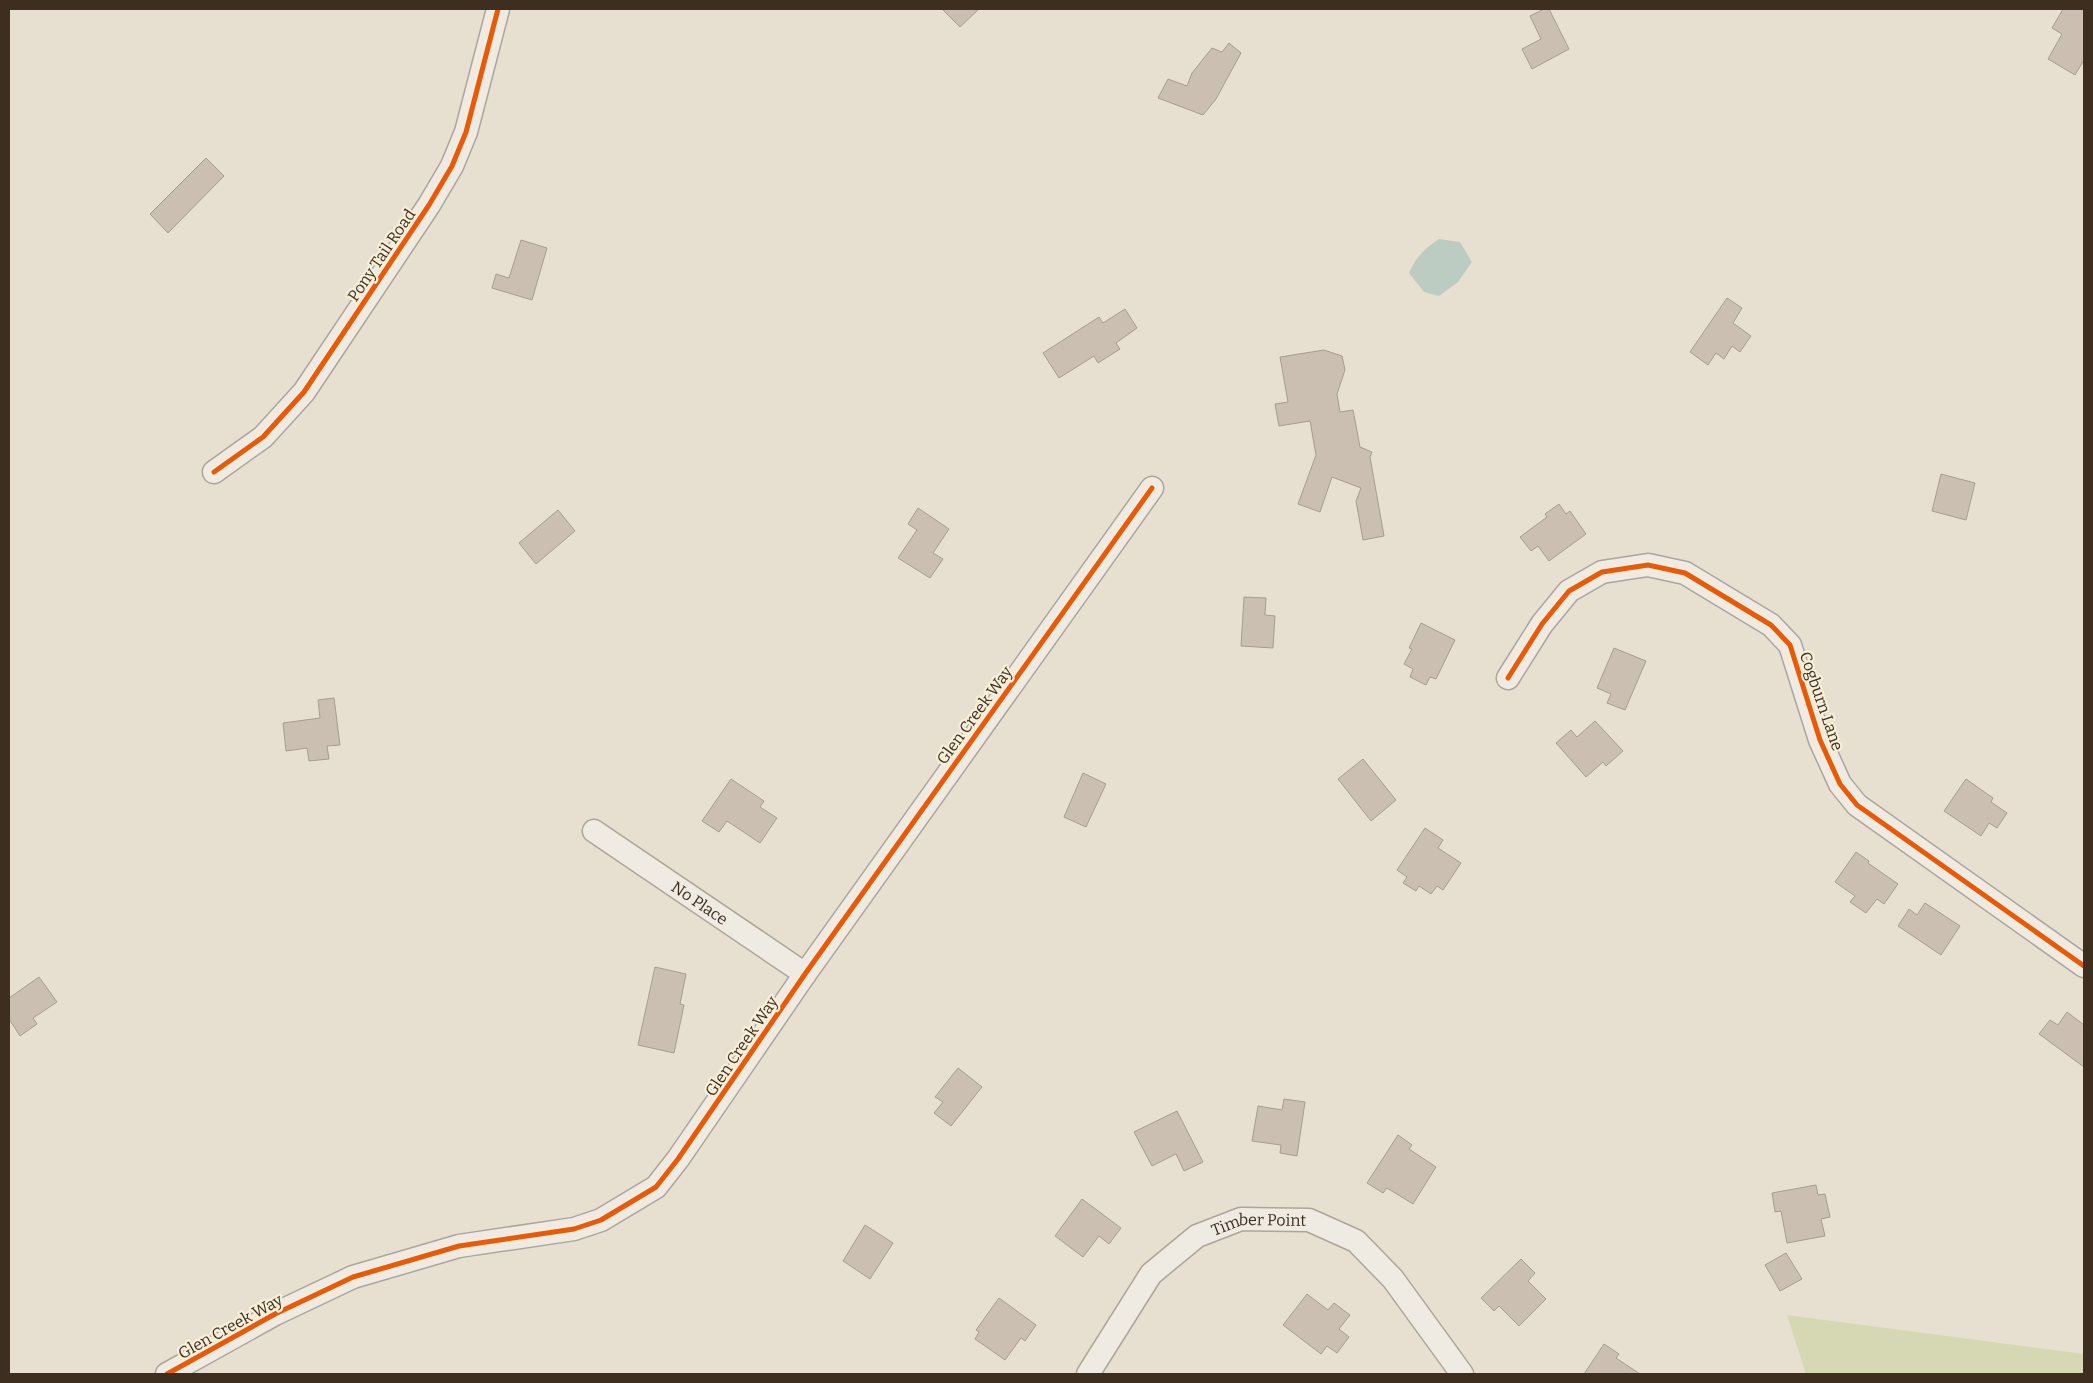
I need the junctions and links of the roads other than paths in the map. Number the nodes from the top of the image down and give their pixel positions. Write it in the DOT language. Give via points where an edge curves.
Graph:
graph roads {
  1 [pos="498,9"];
  2 [pos="214,472"];
  3 [pos="1152,488"];
  4 [pos="1508,678"];
  5 [pos="594,831"];
  6 [pos="2084,966"];
  7 [pos="804,974"];
  8 [pos="167,1374"];
  9 [pos="1088,1374"];
  10 [pos="1462,1374"];
  1 -- 2 [label="street, Pony Tail Road" via="466,132 430,205 304,392 263,437"];
  3 -- 7 [label="street, Glen Creek Way"];
  4 -- 6 [label="street, Cogburn Lane" via="1542,624 1569,591 1602,572 1638,566 1685,573 1771,626 1790,645 1820,740 1840,784 1857,805"];
  5 -- 7 [label="street, No Place"];
  7 -- 8 [label="street, Glen Creek Way" via="678,1159 656,1186 630,1204 601,1220 574,1229 458,1246 352,1277 275,1314"];
  9 -- 10 [label="street, Timber Point" via="1151,1274 1197,1236 1241,1219 1309,1220 1356,1241 1393,1279"];
}
